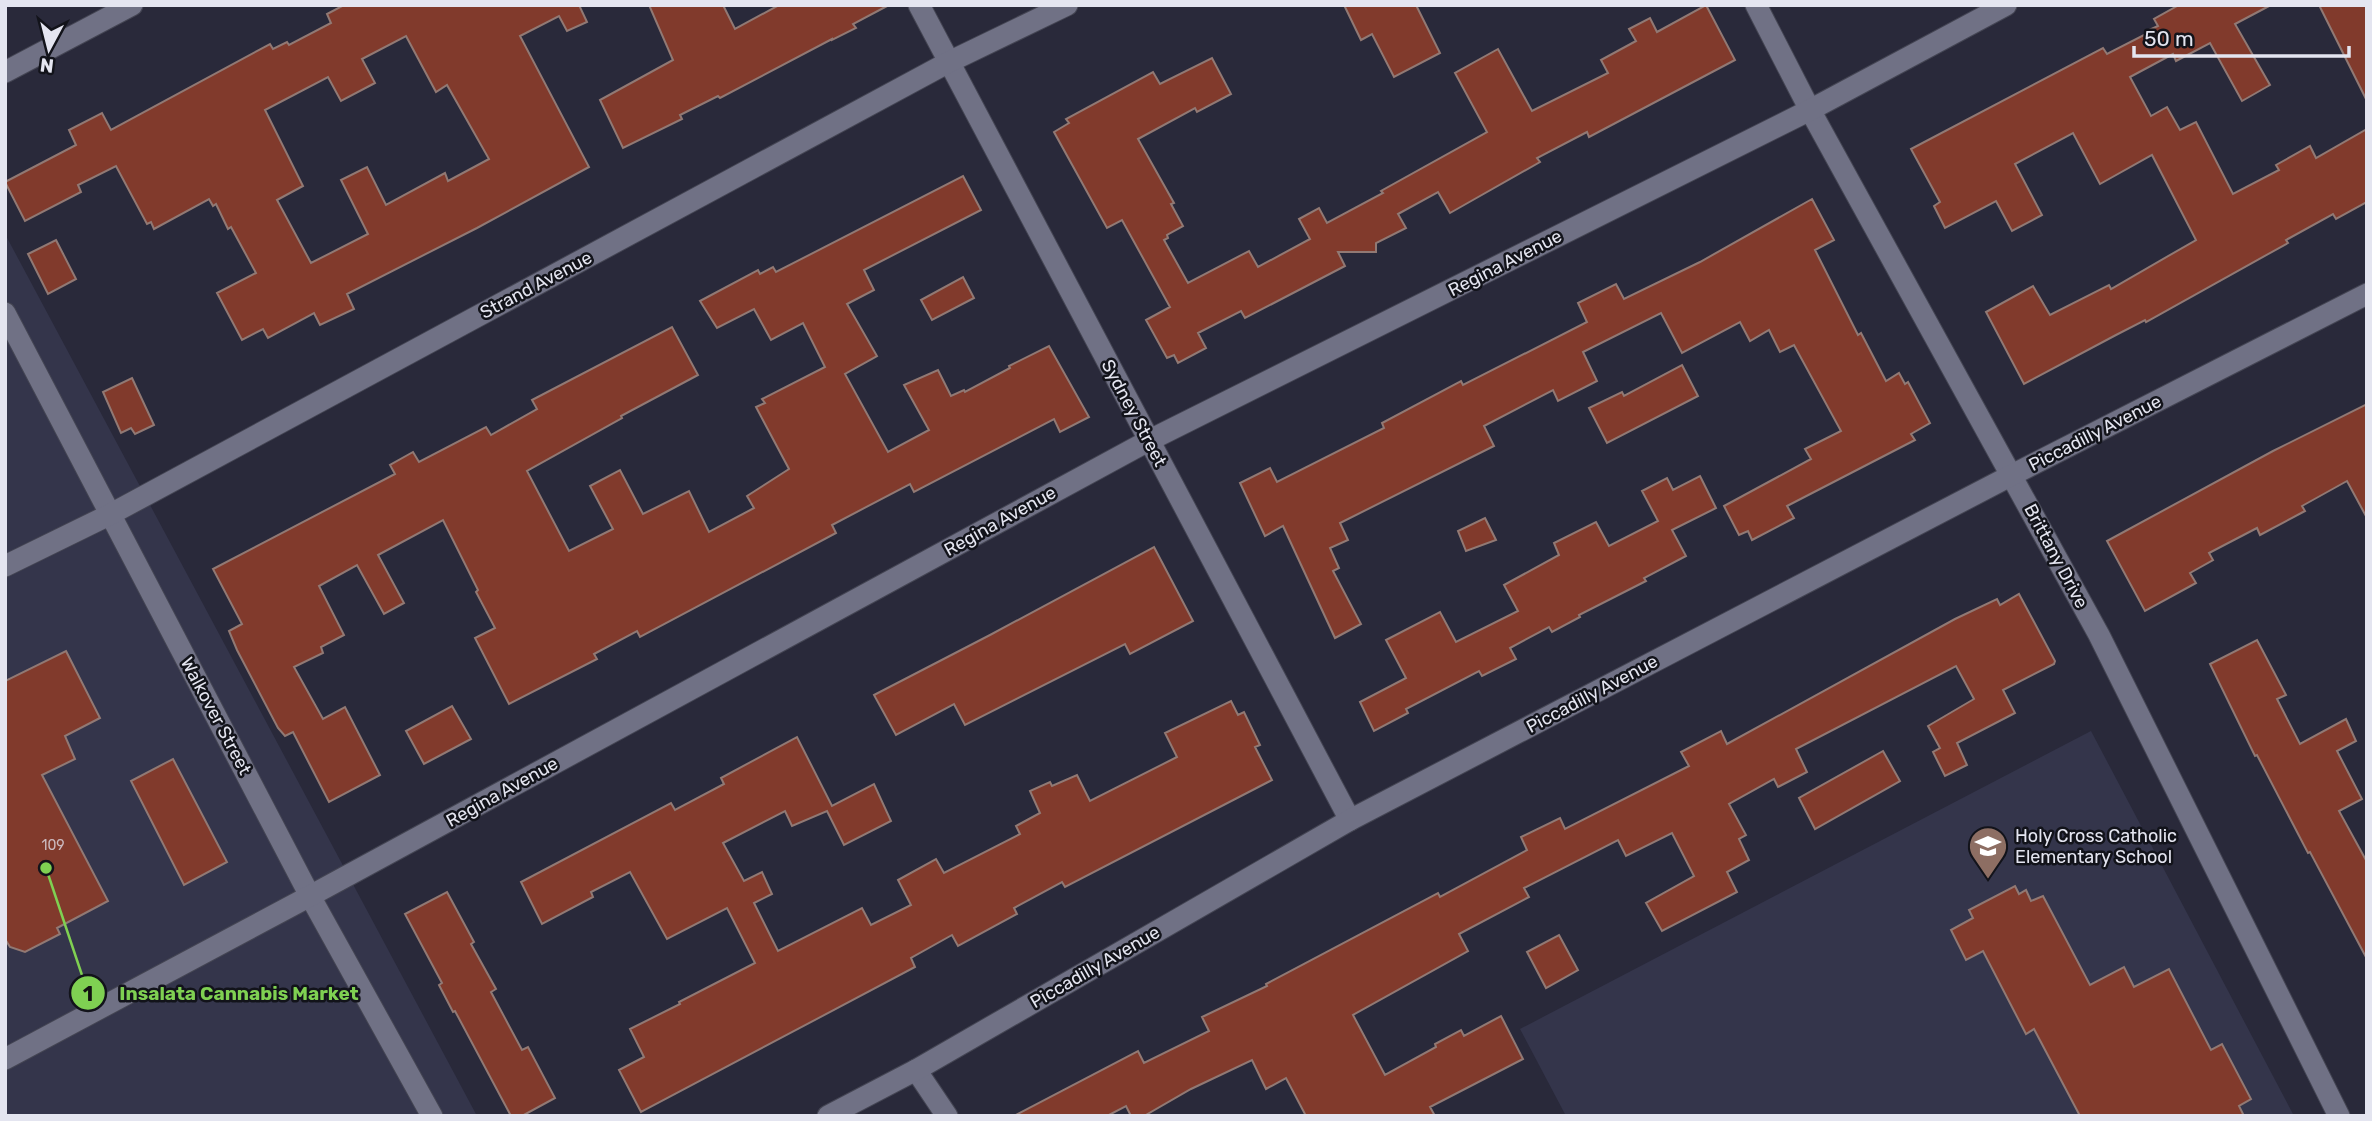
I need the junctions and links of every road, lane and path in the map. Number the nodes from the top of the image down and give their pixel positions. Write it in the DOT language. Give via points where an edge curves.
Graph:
graph roads {
  1 [pos="132,5"];
  2 [pos="919,5"];
  3 [pos="1067,5"];
  4 [pos="1756,5"];
  5 [pos="2006,5"];
  6 [pos="948,62"];
  7 [pos="5,72"];
  8 [pos="1810,110"];
  9 [pos="2367,294"];
  10 [pos="5,313"];
  11 [pos="1148,441"];
  12 [pos="2012,475"];
  13 [pos="109,515"];
  14 [pos="5,566"];
  15 [pos="1350,820"];
  16 [pos="310,896"];
  17 [pos="5,1059"];
  18 [pos="916,1070"];
  19 [pos="432,1116"];
  20 [pos="828,1116"];
  21 [pos="947,1116"];
  22 [pos="2339,1116"];
  1 -- 7 [label="street"];
  2 -- 6 [label="street, Sydney Street"];
  3 -- 6 [label="street, Strand Avenue"];
  4 -- 8 [label="street, Brittany Drive"];
  5 -- 8 [label="street, Regina Avenue"];
  6 -- 11 [label="street, Sydney Street"];
  6 -- 13 [label="street, Strand Avenue"];
  8 -- 11 [label="street, Regina Avenue"];
  8 -- 12 [label="street, Brittany Drive"];
  9 -- 12 [label="street, Piccadilly Avenue"];
  10 -- 13 [label="street, Walkover Street"];
  11 -- 15 [label="street, Sydney Street"];
  11 -- 16 [label="street, Regina Avenue"];
  12 -- 15 [label="street, Piccadilly Avenue"];
  12 -- 22 [label="street, Brittany Drive" via="2099,635"];
  13 -- 14 [label="street, Strand Avenue"];
  13 -- 16 [label="street, Walkover Street"];
  15 -- 18 [label="street, Piccadilly Avenue"];
  16 -- 17 [label="street, Regina Avenue"];
  16 -- 19 [label="street, Walkover Street"];
  18 -- 20 [label="street, Piccadilly Avenue"];
  18 -- 21 [label="street"];
}
